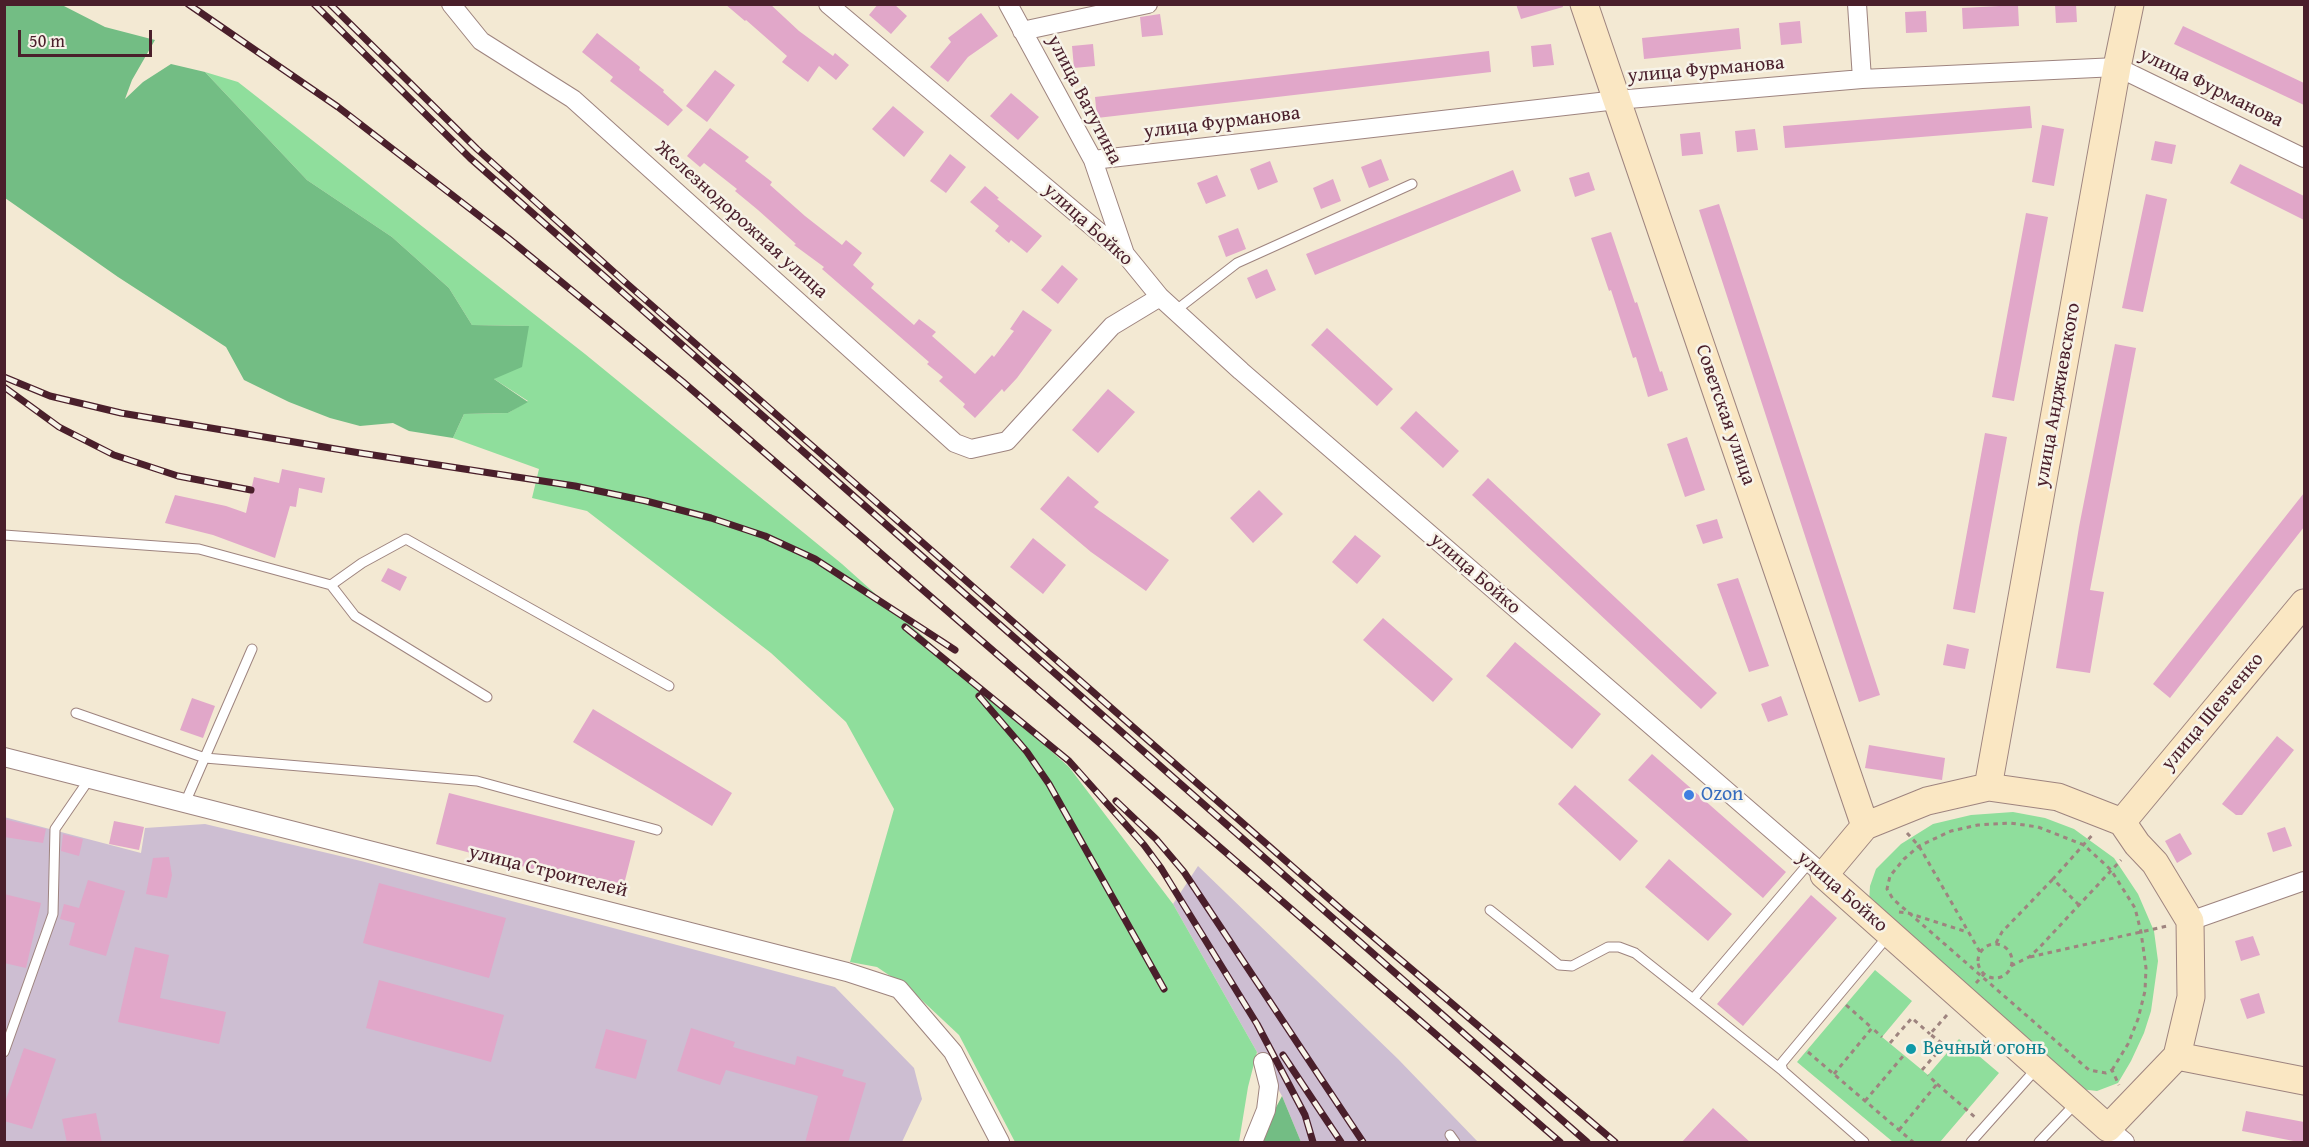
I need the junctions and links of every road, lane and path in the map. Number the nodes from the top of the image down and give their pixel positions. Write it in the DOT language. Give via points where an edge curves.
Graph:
graph roads {
  1 [pos="451,4"];
  2 [pos="828,4"];
  3 [pos="1008,4"];
  4 [pos="1148,4"];
  5 [pos="1584,4"];
  6 [pos="1857,4"];
  7 [pos="2130,4"];
  8 [pos="1022,31"];
  9 [pos="2117,67"];
  10 [pos="1862,79"];
  11 [pos="1617,99"];
  12 [pos="2304,158"];
  13 [pos="1094,160"];
  14 [pos="1412,184"];
  15 [pos="1125,254"];
  16 [pos="1160,297"];
  17 [pos="1175,311"];
  18 [pos="4,535"];
  19 [pos="331,585"];
  20 [pos="2304,603"];
  21 [pos="252,649"];
  22 [pos="669,686"];
  23 [pos="487,697"];
  24 [pos="76,713"];
  25 [pos="4,757"];
  26 [pos="205,758"];
  27 [pos="90,778"];
  28 [pos="1988,787"];
  29 [pos="186,803"];
  30 [pos="1890,816"];
  31 [pos="2115,820"];
  32 [pos="1865,826"];
  33 [pos="657,830"];
  34 [pos="2137,844"];
  35 [pos="2084,845"];
  36 [pos="1919,846"];
  37 [pos="1816,869"];
  38 [pos="2111,870"];
  39 [pos="2054,879"];
  40 [pos="2304,880"];
  41 [pos="2079,905"];
  42 [pos="1490,910"];
  43 [pos="1908,913"];
  44 [pos="2190,921"];
  45 [pos="1893,923"];
  46 [pos="2141,932"];
  47 [pos="1969,933"];
  48 [pos="1996,943"];
  49 [pos="1980,951"];
  50 [pos="2029,957"];
  51 [pos="2011,966"];
  52 [pos="1982,976"];
  53 [pos="1836,997"];
  54 [pos="1693,999"];
  55 [pos="1962,999"];
  56 [pos="1872,1028"];
  57 [pos="1930,1034"];
  58 [pos="1882,1037"];
  59 [pos="1797,1043"];
  60 [pos="1890,1043"];
  61 [pos="4,1052"];
  62 [pos="1904,1055"];
  63 [pos="2177,1056"];
  64 [pos="1263,1062"];
  65 [pos="2038,1066"];
  66 [pos="1922,1070"];
  67 [pos="2112,1070"];
  68 [pos="1783,1071"];
  69 [pos="1834,1074"];
  70 [pos="1928,1076"];
  71 [pos="2304,1081"];
  72 [pos="1937,1084"];
  73 [pos="2135,1100"];
  74 [pos="1866,1101"];
  75 [pos="2077,1101"];
  76 [pos="1985,1126"];
  77 [pos="1899,1130"];
  78 [pos="2116,1135"];
  79 [pos="1000,1143"];
  80 [pos="1253,1143"];
  81 [pos="1864,1143"];
  82 [pos="1913,1143"];
  83 [pos="1971,1143"];
  84 [pos="2039,1143"];
  1 -- 16 [label="street, Железнодорожная улица" via="481,41 573,99 949,438 971,449 1007,441 1112,326"];
  2 -- 15 [label="street, улица Бойко"];
  3 -- 8 [label="street, улица Ватутина"];
  4 -- 8 [label="street"];
  5 -- 11 [label="street, Советская улица"];
  6 -- 10 [label="street"];
  7 -- 9 [label="street, улица Анджиевского"];
  8 -- 13 [label="street, улица Ватутина"];
  9 -- 10 [label="street, улица Фурманова"];
  9 -- 12 [label="street, улица Фурманова"];
  9 -- 28 [label="street, улица Анджиевского"];
  10 -- 11 [label="street, улица Фурманова"];
  11 -- 13 [label="street, улица Фурманова"];
  11 -- 32 [label="street, Советская улица"];
  13 -- 15 [label="street, улица Ватутина"];
  14 -- 17 [label="lane" via="1237,263"];
  15 -- 16 [label="street, улица Бойко"];
  16 -- 17 [label="street, улица Бойко"];
  17 -- 37 [label="street, улица Бойко"];
  18 -- 19 [label="lane" via="199,549"];
  19 -- 22 [label="lane" via="406,539"];
  19 -- 23 [label="lane" via="354,616"];
  20 -- 31 [label="street, улица Шевченко"];
  21 -- 26 [label="lane"];
  24 -- 26 [label="lane"];
  25 -- 27 [label="street, улица Строителей"];
  26 -- 29 [label="lane"];
  26 -- 33 [label="lane" via="477,781"];
  27 -- 29 [label="street, улица Строителей"];
  27 -- 61 [label="lane" via="55,829 53,914"];
  28 -- 30 [label="street" via="1927,801"];
  28 -- 31 [label="street" via="2058,798"];
  29 -- 79 [label="street, улица Строителей" via="847,972 899,989 954,1052"];
  30 -- 32 [label="street"];
  30 -- 36 [label="path"];
  31 -- 34 [label="street"];
  31 -- 35 [label="path"];
  32 -- 37 [label="street"];
  34 -- 38 [label="path"];
  34 -- 44 [label="street" via="2155,863"];
  35 -- 36 [label="path" via="2038,827 2010,823 1951,831"];
  35 -- 38 [label="path"];
  35 -- 39 [label="path"];
  36 -- 43 [label="path" via="1890,876 1887,889"];
  36 -- 47 [label="path"];
  37 -- 45 [label="street, улица Бойко"];
  37 -- 54 [label="lane"];
  38 -- 41 [label="path"];
  38 -- 46 [label="path" via="2135,908"];
  39 -- 41 [label="path"];
  39 -- 48 [label="path"];
  40 -- 44 [label="street"];
  41 -- 50 [label="path"];
  42 -- 54 [label="lane" via="1559,965 1572,966 1608,947 1619,947 1635,953"];
  43 -- 45 [label="path"];
  43 -- 47 [label="path"];
  43 -- 52 [label="path"];
  44 -- 46 [label="path"];
  44 -- 63 [label="street" via="2191,997"];
  45 -- 53 [label="lane"];
  45 -- 55 [label="street, улица Бойко"];
  46 -- 50 [label="path"];
  46 -- 67 [label="path" via="2145,991 2128,1044"];
  47 -- 49 [label="path"];
  48 -- 49 [label="path"];
  48 -- 51 [label="path" via="2011,954"];
  49 -- 52 [label="path" via="1978,966"];
  50 -- 51 [label="path"];
  51 -- 52 [label="path" via="2000,977"];
  52 -- 55 [label="path"];
  52 -- 67 [label="path" via="2089,1071"];
  53 -- 56 [label="path"];
  53 -- 59 [label="lane"];
  54 -- 68 [label="lane"];
  55 -- 57 [label="path"];
  55 -- 65 [label="street, улица Бойко"];
  56 -- 58 [label="path"];
  56 -- 69 [label="path"];
  57 -- 60 [label="path" via="1912,1018"];
  57 -- 66 [label="path" via="1944,1045"];
  59 -- 68 [label="lane" via="1781,1064"];
  59 -- 69 [label="path"];
  62 -- 74 [label="path"];
  63 -- 71 [label="street"];
  63 -- 73 [label="street"];
  64 -- 80 [label="street" via="1269,1086 1266,1110"];
  65 -- 75 [label="street, улица Бойко"];
  65 -- 76 [label="lane"];
  67 -- 73 [label="path" via="2118,1083"];
  68 -- 81 [label="lane"];
  69 -- 74 [label="path"];
  70 -- 72 [label="path"];
  72 -- 76 [label="path"];
  72 -- 77 [label="path"];
  73 -- 78 [label="street"];
  74 -- 77 [label="path"];
  75 -- 78 [label="street, улица Бойко"];
  75 -- 84 [label="lane"];
  76 -- 83 [label="lane"];
  77 -- 82 [label="path"];
}
